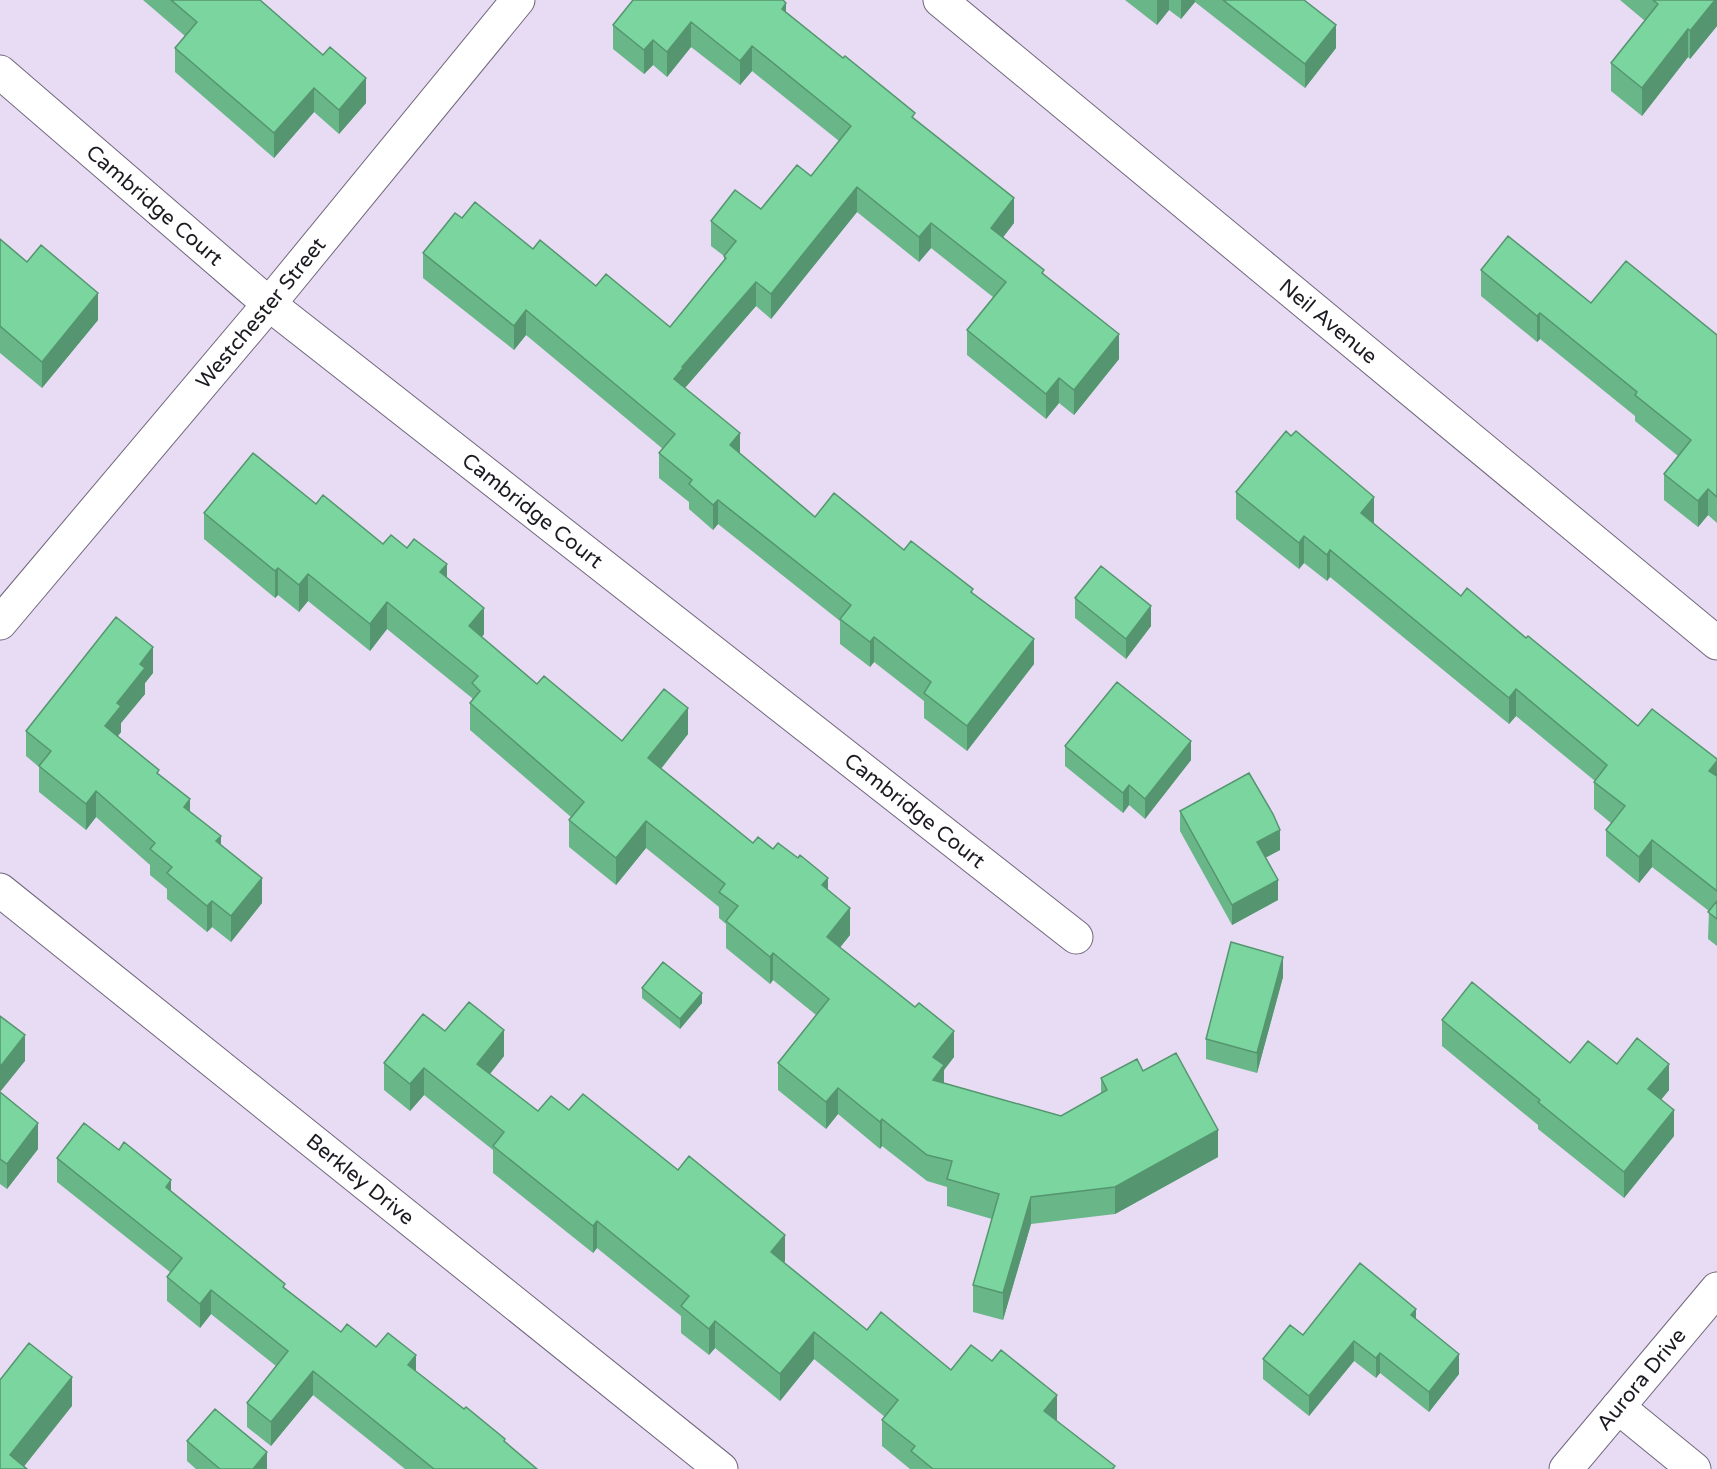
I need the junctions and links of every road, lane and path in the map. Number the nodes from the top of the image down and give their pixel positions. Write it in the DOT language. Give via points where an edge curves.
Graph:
graph roads {
  1 [pos="518,0"];
  2 [pos="939,0"];
  3 [pos="0,72"];
  4 [pos="268,304"];
  5 [pos="0,623"];
  6 [pos="1717,643"];
  7 [pos="0,890"];
  8 [pos="1076,937"];
  9 [pos="1717,1289"];
  10 [pos="1618,1407"];
  11 [pos="721,1469"];
  12 [pos="1566,1469"];
  13 [pos="1694,1469"];
  1 -- 4 [label="street, Westchester Street"];
  2 -- 6 [label="street, Neil Avenue"];
  3 -- 4 [label="street, Cambridge Court"];
  4 -- 5 [label="street, Westchester Street"];
  4 -- 8 [label="street, Cambridge Court"];
  7 -- 11 [label="street, Berkley Drive"];
  9 -- 10 [label="street, Aurora Drive"];
  10 -- 12 [label="street, Aurora Drive"];
  10 -- 13 [label="street"];
}
